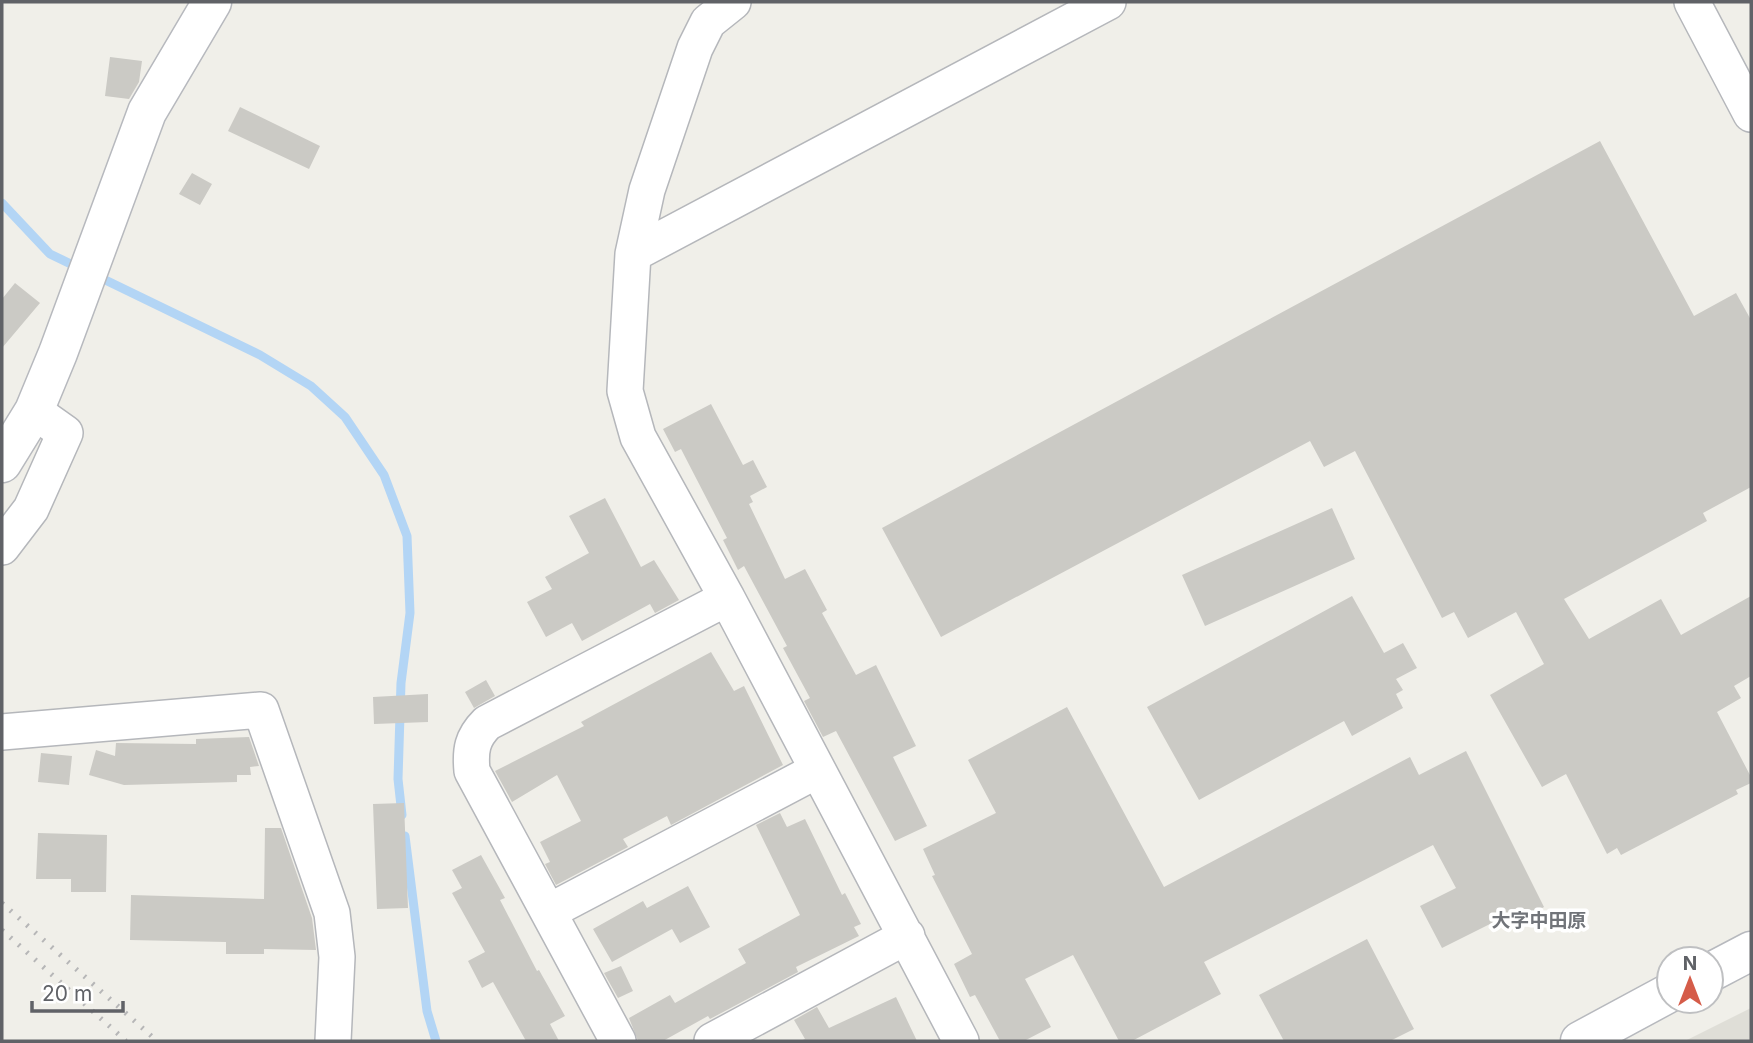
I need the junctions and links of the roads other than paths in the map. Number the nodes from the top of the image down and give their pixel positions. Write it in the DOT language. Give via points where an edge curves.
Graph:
graph roads {
  1 [pos="212,2"];
  2 [pos="733,2"];
  3 [pos="1108,2"];
  4 [pos="1692,2"];
  5 [pos="1751,114"];
  6 [pos="633,254"];
  7 [pos="34,411"];
  8 [pos="2,463"];
  9 [pos="2,547"];
  10 [pos="727,598"];
  11 [pos="2,732"];
  12 [pos="816,771"];
  13 [pos="550,911"];
  14 [pos="906,936"];
  15 [pos="1751,951"];
  16 [pos="1725,965"];
  17 [pos="1655,1001"];
  18 [pos="333,1041"];
  19 [pos="618,1041"];
  20 [pos="712,1041"];
  21 [pos="961,1041"];
  22 [pos="1580,1041"];
  1 -- 7 [label="street" via="147,112"];
  2 -- 6 [label="street" via="708,22 695,48 648,190"];
  3 -- 6 [label="street"];
  4 -- 5 [label="street"];
  6 -- 10 [label="street" via="628,402 638,437"];
  7 -- 8 [label="street"];
  7 -- 9 [label="street" via="65,433 31,509"];
  10 -- 12 [label="street"];
  10 -- 13 [label="street" via="487,723 476,734 470,751 472,771"];
  11 -- 18 [label="street" via="261,710 332,912 337,957"];
  12 -- 13 [label="street"];
  12 -- 14 [label="street"];
  13 -- 19 [label="street"];
  14 -- 20 [label="street"];
  14 -- 21 [label="street"];
  15 -- 16 [label="street"];
  17 -- 22 [label="street"];
}
